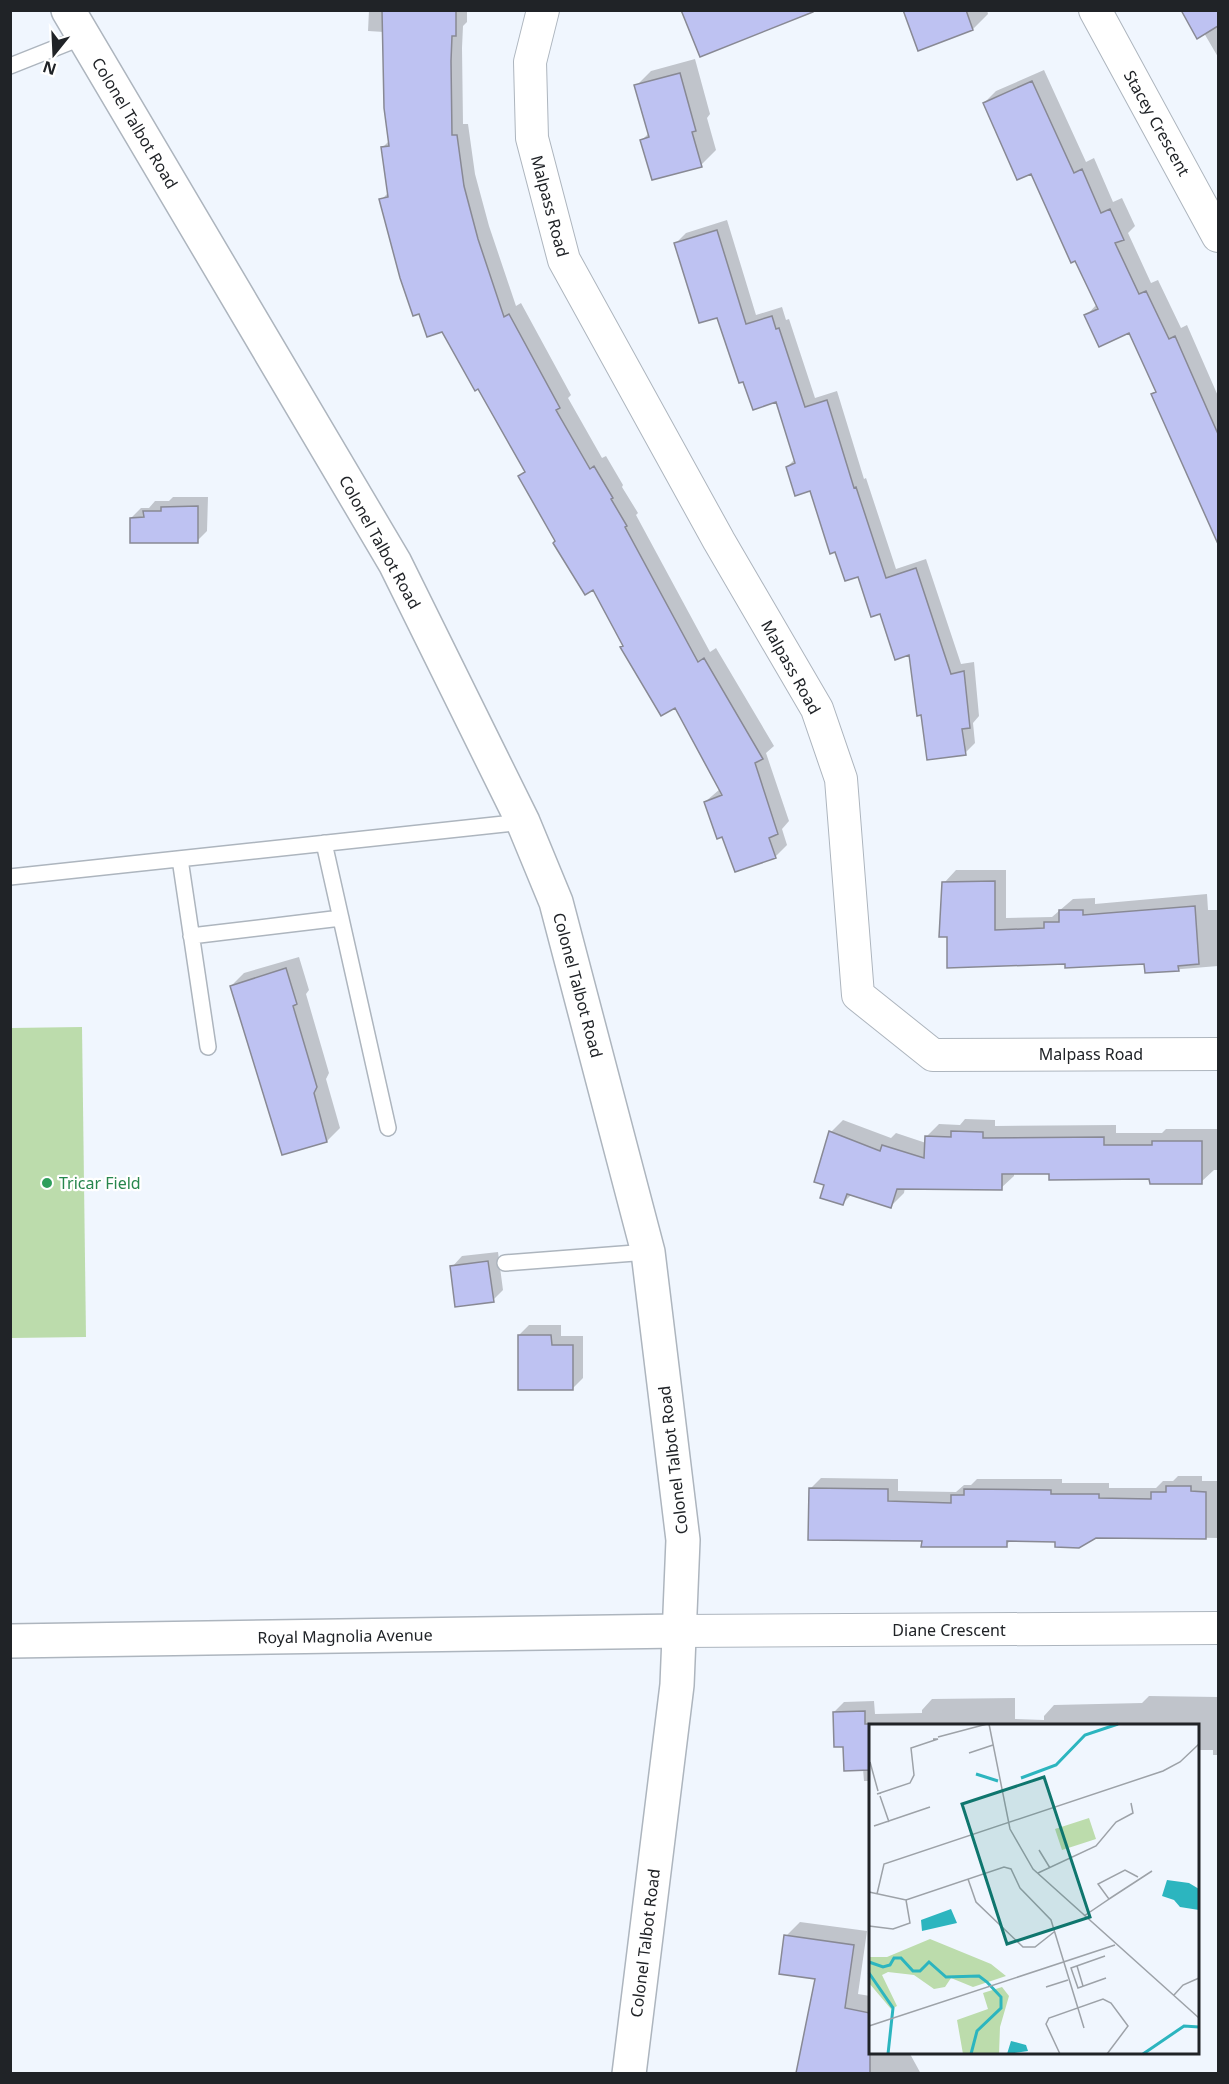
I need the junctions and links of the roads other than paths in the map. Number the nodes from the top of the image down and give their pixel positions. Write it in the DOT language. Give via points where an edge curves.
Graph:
graph roads {
  1 [pos="543,10"];
  2 [pos="1095,10"];
  3 [pos="75,24"];
  4 [pos="10,66"];
  5 [pos="1218,236"];
  6 [pos="523,822"];
  7 [pos="324,843"];
  8 [pos="180,859"];
  9 [pos="10,877"];
  10 [pos="341,918"];
  11 [pos="191,936"];
  12 [pos="208,1047"];
  13 [pos="1218,1054"];
  14 [pos="388,1128"];
  15 [pos="648,1252"];
  16 [pos="505,1263"];
  17 [pos="1218,1628"];
  18 [pos="680,1631"];
  19 [pos="10,1641"];
  20 [pos="629,2073"];
  1 -- 13 [label="street, Malpass Road" via="530,62 532,138 564,260 713,531 817,709 841,778 858,995 933,1055"];
  2 -- 5 [label="street, Stacey Crescent"];
  3 -- 4 [label="lane"];
  3 -- 6 [label="main road, Colonel Talbot Road" via="395,563"];
  6 -- 7 [label="lane"];
  6 -- 15 [label="main road, Colonel Talbot Road" via="556,902"];
  7 -- 8 [label="lane"];
  7 -- 10 [label="lane"];
  8 -- 9 [label="lane"];
  8 -- 11 [label="lane"];
  10 -- 11 [label="lane"];
  10 -- 14 [label="lane"];
  11 -- 12 [label="lane"];
  15 -- 16 [label="lane"];
  15 -- 18 [label="main road, Colonel Talbot Road" via="684,1540"];
  17 -- 18 [label="street, Diane Crescent"];
  18 -- 19 [label="main road, Royal Magnolia Avenue"];
  18 -- 20 [label="main road, Colonel Talbot Road" via="677,1686"];
}
